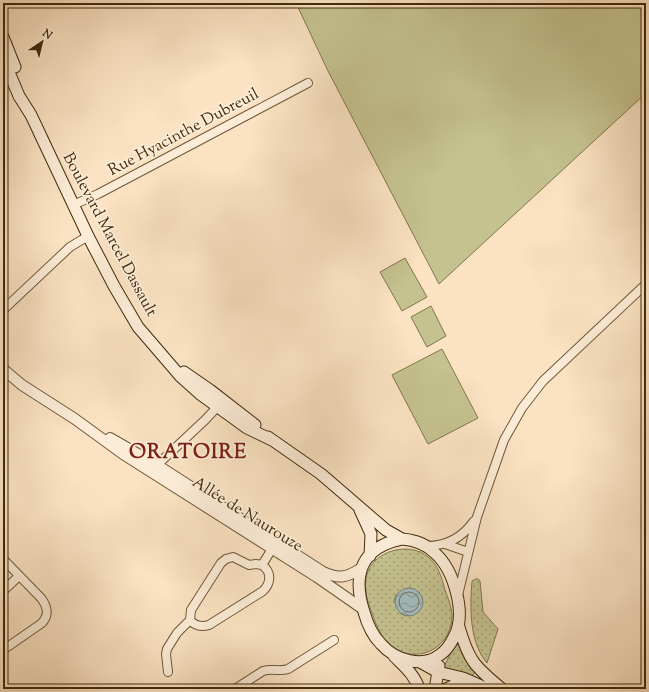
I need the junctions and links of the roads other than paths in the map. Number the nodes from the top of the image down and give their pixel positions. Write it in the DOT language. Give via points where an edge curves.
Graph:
graph roads {
  1 [pos="4,41"];
  2 [pos="3,58"];
  3 [pos="308,83"];
  4 [pos="30,115"];
  5 [pos="73,205"];
  6 [pos="88,236"];
  7 [pos="646,284"];
  8 [pos="3,310"];
  9 [pos="3,369"];
  10 [pos="3,377"];
  11 [pos="22,385"];
  12 [pos="220,404"];
  13 [pos="75,419"];
  14 [pos="157,465"];
  15 [pos="147,469"];
  16 [pos="359,508"];
  17 [pos="477,517"];
  18 [pos="402,539"];
  19 [pos="445,544"];
  20 [pos="274,546"];
  21 [pos="427,546"];
  22 [pos="468,552"];
  23 [pos="370,556"];
  24 [pos="3,561"];
  25 [pos="262,565"];
  26 [pos="360,569"];
  27 [pos="19,576"];
  28 [pos="3,591"];
  29 [pos="457,595"];
  30 [pos="363,609"];
  31 [pos="190,620"];
  32 [pos="459,627"];
  33 [pos="334,640"];
  34 [pos="3,650"];
  35 [pos="391,653"];
  36 [pos="441,655"];
  37 [pos="420,662"];
  38 [pos="168,672"];
  39 [pos="438,672"];
  40 [pos="473,682"];
  41 [pos="235,689"];
  42 [pos="419,689"];
  43 [pos="435,689"];
  44 [pos="446,689"];
  45 [pos="488,689"];
  46 [pos="502,689"];
  1 -- 4 [label="main road, Boulevard Marcel Dassault" via="28,102"];
  2 -- 4 [label="main road, Boulevard Marcel Dassault"];
  3 -- 5 [label="street, Rue Hyacinthe Dubreuil"];
  4 -- 5 [label="main road, Boulevard Marcel Dassault"];
  5 -- 6 [label="main road, Boulevard Marcel Dassault"];
  6 -- 8 [label="street" via="70,247"];
  6 -- 12 [label="main road, Boulevard Marcel Dassault" via="138,328 169,363 193,378"];
  7 -- 17 [label="street" via="543,381 523,406 504,440"];
  9 -- 11 [label="street, Allée de Naurouze"];
  10 -- 11 [label="street, Allée de Naurouze"];
  11 -- 13 [label="street, Allée de Naurouze"];
  12 -- 14 [label="street"];
  12 -- 16 [label="main road, Boulevard Marcel Dassault" via="247,428 274,441 321,474"];
  13 -- 14 [label="street, Allée de Naurouze"];
  13 -- 15 [label="street, Allée de Naurouze"];
  14 -- 15 [label="street"];
  14 -- 20 [label="street, Allée de Naurouze"];
  15 -- 20 [label="street, Allée de Naurouze"];
  16 -- 18 [label="main road, Boulevard Marcel Dassault" via="386,530"];
  16 -- 23 [label="main road, Boulevard Marcel Dassault" via="371,534"];
  17 -- 19 [label="street" via="465,532"];
  17 -- 22 [label="street"];
  18 -- 21 [label="main road"];
  18 -- 23 [label="main road" via="383,545"];
  19 -- 21 [label="street"];
  19 -- 22 [label="street"];
  20 -- 25 [label="street"];
  20 -- 26 [label="street, Allée de Naurouze" via="332,576 345,576"];
  20 -- 30 [label="street, Allée de Naurouze"];
  21 -- 29 [label="main road" via="446,567"];
  22 -- 29 [label="street"];
  23 -- 26 [label="main road"];
  24 -- 27 [label="street"];
  25 -- 31 [label="street" via="249,565 233,557 223,561 191,610"];
  25 -- 31 [label="street" via="270,579 263,591 209,625 195,625"];
  26 -- 30 [label="main road" via="358,588"];
  27 -- 28 [label="street"];
  27 -- 34 [label="street" via="45,604 47,612 39,625"];
  29 -- 32 [label="main road"];
  30 -- 35 [label="main road" via="374,635"];
  31 -- 38 [label="street" via="177,633 167,649"];
  32 -- 36 [label="main road"];
  32 -- 46 [label="main road" via="466,650 475,665"];
  33 -- 41 [label="street" via="288,669 263,670"];
  35 -- 37 [label="main road"];
  35 -- 42 [label="main road" via="411,673"];
  36 -- 37 [label="main road"];
  36 -- 39 [label="main road"];
  37 -- 39 [label="main road"];
  39 -- 40 [label="main road"];
  39 -- 43 [label="main road"];
  40 -- 44 [label="main road" via="462,682"];
  40 -- 45 [label="main road"];
}
